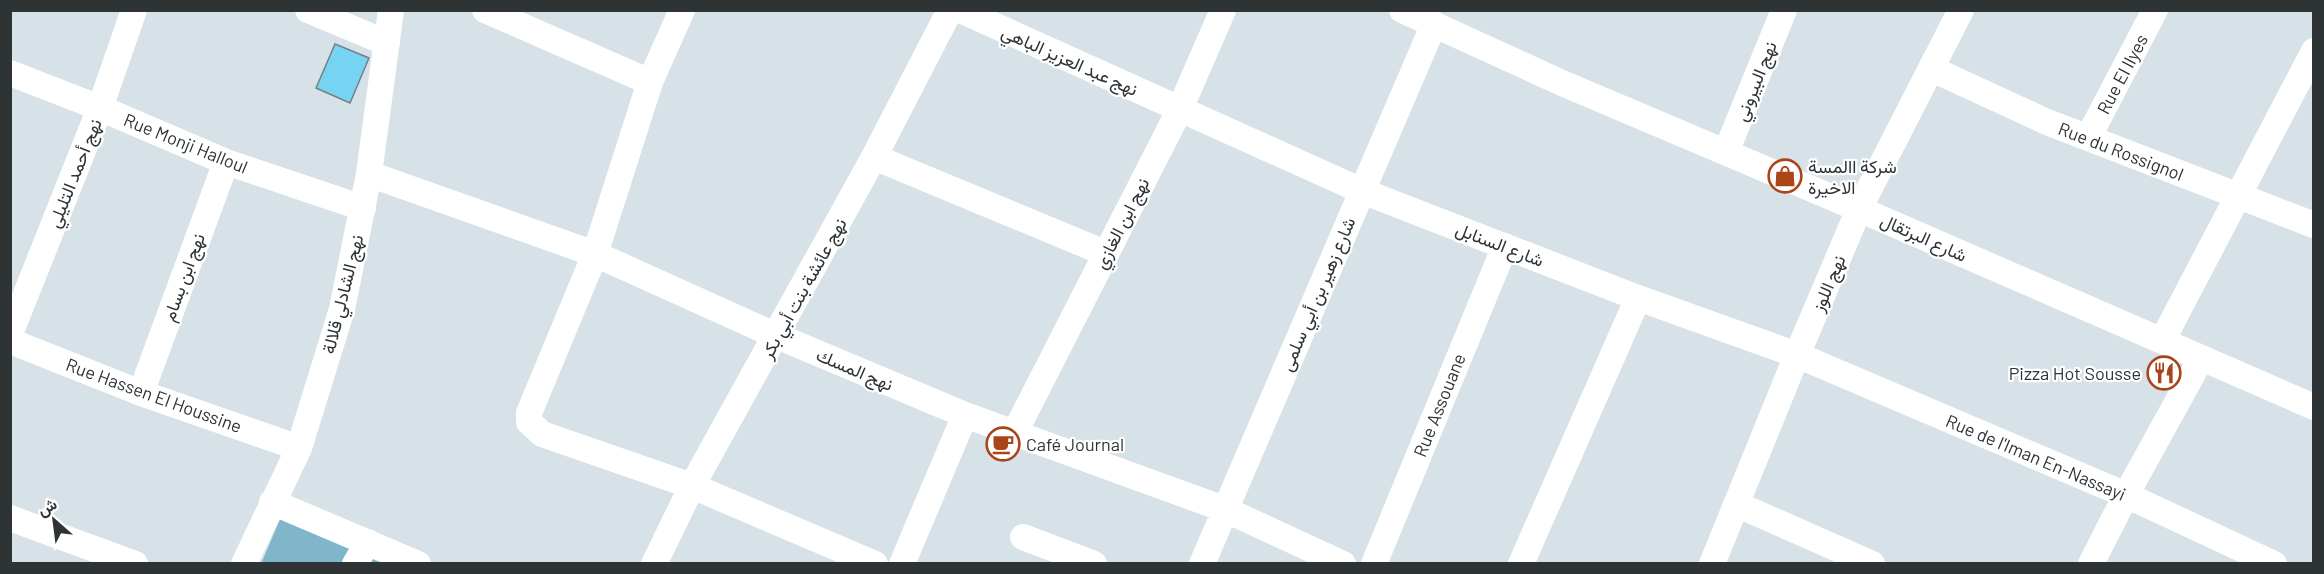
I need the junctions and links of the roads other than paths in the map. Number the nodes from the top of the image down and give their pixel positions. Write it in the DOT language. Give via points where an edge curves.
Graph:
graph roads {
  1 [pos="134,10"];
  2 [pos="308,10"];
  3 [pos="391,10"];
  4 [pos="484,10"];
  5 [pos="682,10"];
  6 [pos="950,10"];
  7 [pos="960,10"];
  8 [pos="1223,10"];
  9 [pos="1402,10"];
  10 [pos="1784,10"];
  11 [pos="1961,10"];
  12 [pos="2155,10"];
  13 [pos="1434,24"];
  14 [pos="387,43"];
  15 [pos="2313,51"];
  16 [pos="1932,69"];
  17 [pos="10,73"];
  18 [pos="650,82"];
  19 [pos="100,108"];
  20 [pos="1180,109"];
  21 [pos="2088,138"];
  22 [pos="1726,152"];
  23 [pos="874,157"];
  24 [pos="226,162"];
  25 [pos="369,174"];
  26 [pos="1362,190"];
  27 [pos="2237,196"];
  28 [pos="363,208"];
  29 [pos="1859,209"];
  30 [pos="2313,225"];
  31 [pos="1504,246"];
  32 [pos="595,254"];
  33 [pos="1105,254"];
  34 [pos="1638,298"];
  35 [pos="10,334"];
  36 [pos="777,336"];
  37 [pos="10,341"];
  38 [pos="2162,341"];
  39 [pos="1797,356"];
  40 [pos="2201,359"];
  41 [pos="141,393"];
  42 [pos="2313,407"];
  43 [pos="965,415"];
  44 [pos="1014,434"];
  45 [pos="299,447"];
  46 [pos="692,486"];
  47 [pos="2126,495"];
  48 [pos="272,502"];
  49 [pos="1737,504"];
  50 [pos="1224,509"];
  51 [pos="10,518"];
  52 [pos="1023,537"];
  53 [pos="368,542"];
  54 [pos="135,564"];
  55 [pos="244,564"];
  56 [pos="355,564"];
  57 [pos="418,564"];
  58 [pos="654,564"];
  59 [pos="875,564"];
  60 [pos="902,564"];
  61 [pos="1094,564"];
  62 [pos="1202,564"];
  63 [pos="1343,564"];
  64 [pos="1374,564"];
  65 [pos="1521,564"];
  66 [pos="1713,564"];
  67 [pos="1872,564"];
  68 [pos="2091,564"];
  69 [pos="2274,564"];
  1 -- 19 [label="street, نهج أحمد التليلي"];
  2 -- 14 [label="street"];
  3 -- 14 [label="street, نهج الشادلي قلالة"];
  4 -- 18 [label="street"];
  5 -- 18 [label="street"];
  6 -- 23 [label="street, نهج عائشة بنت أبي بكر"];
  7 -- 20 [label="street, نهج عبد العزيز الباهي"];
  8 -- 20 [label="street, نهج ابن الغازي"];
  9 -- 13 [label="street, شارع البرتقال"];
  10 -- 22 [label="street, نهج البيروني"];
  11 -- 16 [label="street, نهج اللوز"];
  12 -- 21 [label="street, Rue El Ilyes"];
  13 -- 22 [label="street, شارع البرتقال"];
  13 -- 26 [label="street, شارع زهير بن أبي سلمى"];
  14 -- 25 [label="street, نهج الشادلي قلالة"];
  15 -- 27 [label="street"];
  16 -- 21 [label="street, Rue du Rossignol"];
  16 -- 29 [label="street, نهج اللوز"];
  17 -- 19 [label="street, Rue Monji Halloul"];
  18 -- 32 [label="street"];
  19 -- 24 [label="street, Rue Monji Halloul"];
  19 -- 35 [label="street, نهج أحمد التليلي"];
  20 -- 26 [label="street, نهج عبد العزيز الباهي"];
  20 -- 33 [label="street, نهج ابن الغازي"];
  21 -- 27 [label="street, Rue du Rossignol"];
  22 -- 29 [label="street, شارع البرتقال"];
  23 -- 33 [label="street"];
  23 -- 36 [label="street, نهج عائشة بنت أبي بكر"];
  24 -- 28 [label="street, Rue Monji Halloul"];
  24 -- 41 [label="street, نهج ابن بسام"];
  25 -- 28 [label="street, نهج الشادلي قلالة"];
  25 -- 32 [label="street, نهج المسك"];
  26 -- 31 [label="street, شارع السنابل"];
  26 -- 50 [label="street, شارع زهير بن أبي سلمى"];
  27 -- 30 [label="street, Rue du Rossignol"];
  27 -- 38 [label="street"];
  28 -- 45 [label="street, نهج الشادلي قلالة" via="342,309"];
  29 -- 38 [label="street, شارع البرتقال"];
  29 -- 39 [label="street, نهج اللوز"];
  31 -- 34 [label="street, شارع السنابل"];
  31 -- 64 [label="street, Rue Assouane"];
  32 -- 36 [label="street, نهج المسك"];
  32 -- 46 [label="street" via="529,413 529,422 542,434"];
  33 -- 44 [label="street, نهج ابن الغازي"];
  34 -- 39 [label="street, شارع السنابل"];
  34 -- 65 [label="street"];
  36 -- 43 [label="street, نهج المسك"];
  36 -- 46 [label="street, نهج عائشة بنت أبي بكر"];
  37 -- 41 [label="street, Rue Hassen El Houssine"];
  38 -- 40 [label="street, شارع البرتقال"];
  39 -- 47 [label="street, Rue de l'Iman En-Nassayi"];
  39 -- 49 [label="street, نهج اللوز"];
  40 -- 42 [label="street, شارع البرتقال"];
  40 -- 47 [label="street"];
  41 -- 45 [label="street, Rue Hassen El Houssine"];
  43 -- 44 [label="street, نهج المسك"];
  43 -- 60 [label="street"];
  44 -- 50 [label="street, نهج المسك"];
  45 -- 48 [label="street, نهج الشادلي قلالة"];
  46 -- 58 [label="street, نهج عائشة بنت أبي بكر"];
  46 -- 59 [label="street"];
  47 -- 68 [label="street"];
  47 -- 69 [label="street, Rue de l'Iman En-Nassayi"];
  48 -- 53 [label="street"];
  48 -- 55 [label="street, نهج الشادلي قلالة"];
  49 -- 66 [label="street, نهج اللوز"];
  49 -- 67 [label="street"];
  50 -- 62 [label="street, شارع زهير بن أبي سلمى"];
  50 -- 63 [label="street, نهج المسك"];
  51 -- 54 [label="street"];
  52 -- 61 [label="street"];
  53 -- 56 [label="street"];
  53 -- 57 [label="street"];
}
